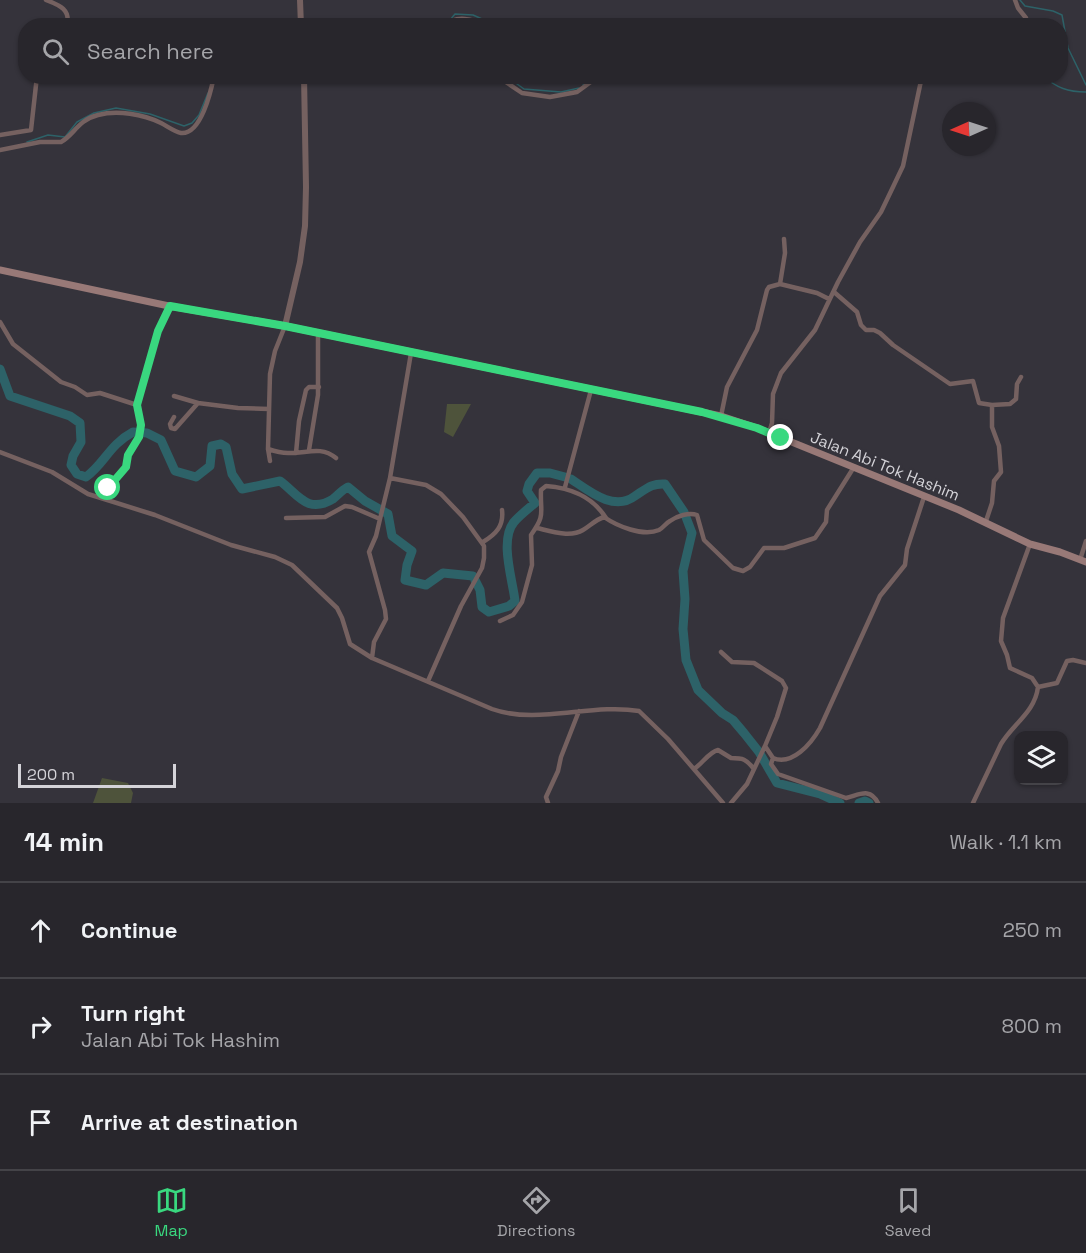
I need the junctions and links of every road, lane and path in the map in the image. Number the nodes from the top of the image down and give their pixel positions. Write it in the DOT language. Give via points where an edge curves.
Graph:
graph roads {
  1 [pos="46,0"];
  2 [pos="300,0"];
  3 [pos="1015,0"];
  4 [pos="69,18"];
  5 [pos="301,18"];
  6 [pos="1026,18"];
  7 [pos="36,84"];
  8 [pos="211,84"];
  9 [pos="304,84"];
  10 [pos="509,84"];
  11 [pos="588,84"];
  12 [pos="920,84"];
  13 [pos="0,135"];
  14 [pos="0,150"];
  15 [pos="784,239"];
  16 [pos="0,270"];
  17 [pos="780,284"];
  18 [pos="834,292"];
  19 [pos="829,299"];
  20 [pos="170,306"];
  21 [pos="0,322"];
  22 [pos="285,326"];
  23 [pos="318,333"];
  24 [pos="411,352"];
  25 [pos="1021,376"];
  26 [pos="319,387"];
  27 [pos="591,390"];
  28 [pos="174,396"];
  29 [pos="198,403"];
  30 [pos="137,405"];
  31 [pos="992,405"];
  32 [pos="269,408"];
  33 [pos="721,416"];
  34 [pos="174,417"];
  35 [pos="769,433"];
  36 [pos="268,449"];
  37 [pos="309,450"];
  38 [pos="0,452"];
  39 [pos="296,453"];
  40 [pos="336,458"];
  41 [pos="270,461"];
  42 [pos="854,467"];
  43 [pos="390,478"];
  44 [pos="565,488"];
  45 [pos="924,497"];
  46 [pos="104,499"];
  47 [pos="502,510"];
  48 [pos="381,517"];
  49 [pos="286,518"];
  50 [pos="606,518"];
  51 [pos="986,521"];
  52 [pos="537,528"];
  53 [pos="1086,541"];
  54 [pos="483,542"];
  55 [pos="1030,544"];
  56 [pos="1083,561"];
  57 [pos="500,621"];
  58 [pos="721,652"];
  59 [pos="372,658"];
  60 [pos="1086,664"];
  61 [pos="428,681"];
  62 [pos="1038,687"];
  63 [pos="579,711"];
  64 [pos="765,746"];
  65 [pos="772,758"];
  66 [pos="694,769"];
  67 [pos="754,769"];
  68 [pos="548,803"];
  69 [pos="723,803"];
  70 [pos="731,803"];
  71 [pos="878,803"];
  72 [pos="973,803"];
  1 -- 4 [label="street" via="66,11"];
  2 -- 5 [label="street"];
  3 -- 6 [label="street"];
  7 -- 13 [label="street" via="30,130"];
  8 -- 14 [label="street" via="199,122 185,133 153,119 114,113 90,118 61,142"];
  9 -- 22 [label="street" via="305,226"];
  10 -- 11 [label="street" via="522,93 550,96 577,92"];
  12 -- 18 [label="street" via="903,166"];
  15 -- 17 [label="street"];
  16 -- 20 [label="main road, Jalan Abi Tok Hashim"];
  17 -- 19 [label="street"];
  17 -- 33 [label="street" via="767,290 756,330 727,387"];
  18 -- 19 [label="street"];
  18 -- 31 [label="street" via="857,312 866,330 880,333 950,384 972,380 979,403"];
  19 -- 35 [label="street" via="815,330 777,381"];
  20 -- 22 [label="main road, Jalan Abi Tok Hashim"];
  20 -- 30 [label="street" via="158,331"];
  21 -- 30 [label="street" via="9,340 61,382 87,395 100,393"];
  22 -- 23 [label="main road, Jalan Abi Tok Hashim"];
  22 -- 32 [label="street" via="271,364"];
  23 -- 24 [label="main road, Jalan Abi Tok Hashim"];
  23 -- 26 [label="street"];
  24 -- 27 [label="main road, Jalan Abi Tok Hashim"];
  24 -- 43 [label="street"];
  25 -- 31 [label="street" via="1016,399 1010,404"];
  26 -- 37 [label="street"];
  26 -- 39 [label="street" via="306,390"];
  27 -- 33 [label="main road, Jalan Abi Tok Hashim"];
  27 -- 44 [label="street"];
  28 -- 29 [label="street"];
  29 -- 32 [label="street"];
  29 -- 34 [label="street" via="175,429 170,424"];
  30 -- 46 [label="street" via="139,437 126,467"];
  31 -- 51 [label="street" via="1001,472 994,481"];
  32 -- 36 [label="street"];
  33 -- 35 [label="main road, Jalan Abi Tok Hashim"];
  35 -- 42 [label="main road, Jalan Abi Tok Hashim"];
  36 -- 39 [label="street"];
  36 -- 41 [label="street"];
  37 -- 39 [label="street"];
  37 -- 40 [label="street" via="326,451"];
  38 -- 46 [label="street" via="52,472"];
  42 -- 45 [label="main road, Jalan Abi Tok Hashim"];
  42 -- 50 [label="street" via="815,538 784,548 764,548 743,571 733,568 704,540 697,515 679,516 660,530 648,532"];
  43 -- 48 [label="street"];
  43 -- 54 [label="street" via="426,485 441,494"];
  44 -- 50 [label="street" via="588,498"];
  44 -- 52 [label="street" via="546,486 541,490 541,519"];
  45 -- 51 [label="main road, Jalan Abi Tok Hashim"];
  45 -- 65 [label="street" via="904,569 880,596 820,728 789,759"];
  46 -- 59 [label="street" via="292,565 337,608 350,644"];
  47 -- 54 [label="street" via="499,529"];
  48 -- 49 [label="street" via="345,506 325,517"];
  48 -- 59 [label="street" via="369,552 386,619 374,642"];
  50 -- 52 [label="street" via="573,533"];
  51 -- 55 [label="main road, Jalan Abi Tok Hashim"];
  52 -- 57 [label="street" via="531,535 532,565 522,602 513,615"];
  53 -- 56 [label="street"];
  54 -- 61 [label="street" via="484,558 477,576"];
  55 -- 56 [label="main road, Jalan Abi Tok Hashim"];
  55 -- 62 [label="street" via="1003,618 1001,641 1010,668 1032,678"];
  58 -- 64 [label="street" via="736,663 754,663 782,681 786,688"];
  59 -- 61 [label="street"];
  60 -- 62 [label="street" via="1067,661 1057,683"];
  61 -- 63 [label="street" via="505,714"];
  62 -- 72 [label="street" via="1025,716 1001,744"];
  63 -- 66 [label="street" via="639,711"];
  63 -- 68 [label="street" via="546,797"];
  64 -- 65 [label="street"];
  64 -- 67 [label="street"];
  65 -- 71 [label="street" via="771,764 778,774 846,798 868,793"];
  66 -- 67 [label="street" via="718,750 731,758 745,758"];
  66 -- 69 [label="street"];
  67 -- 70 [label="street"];
}
